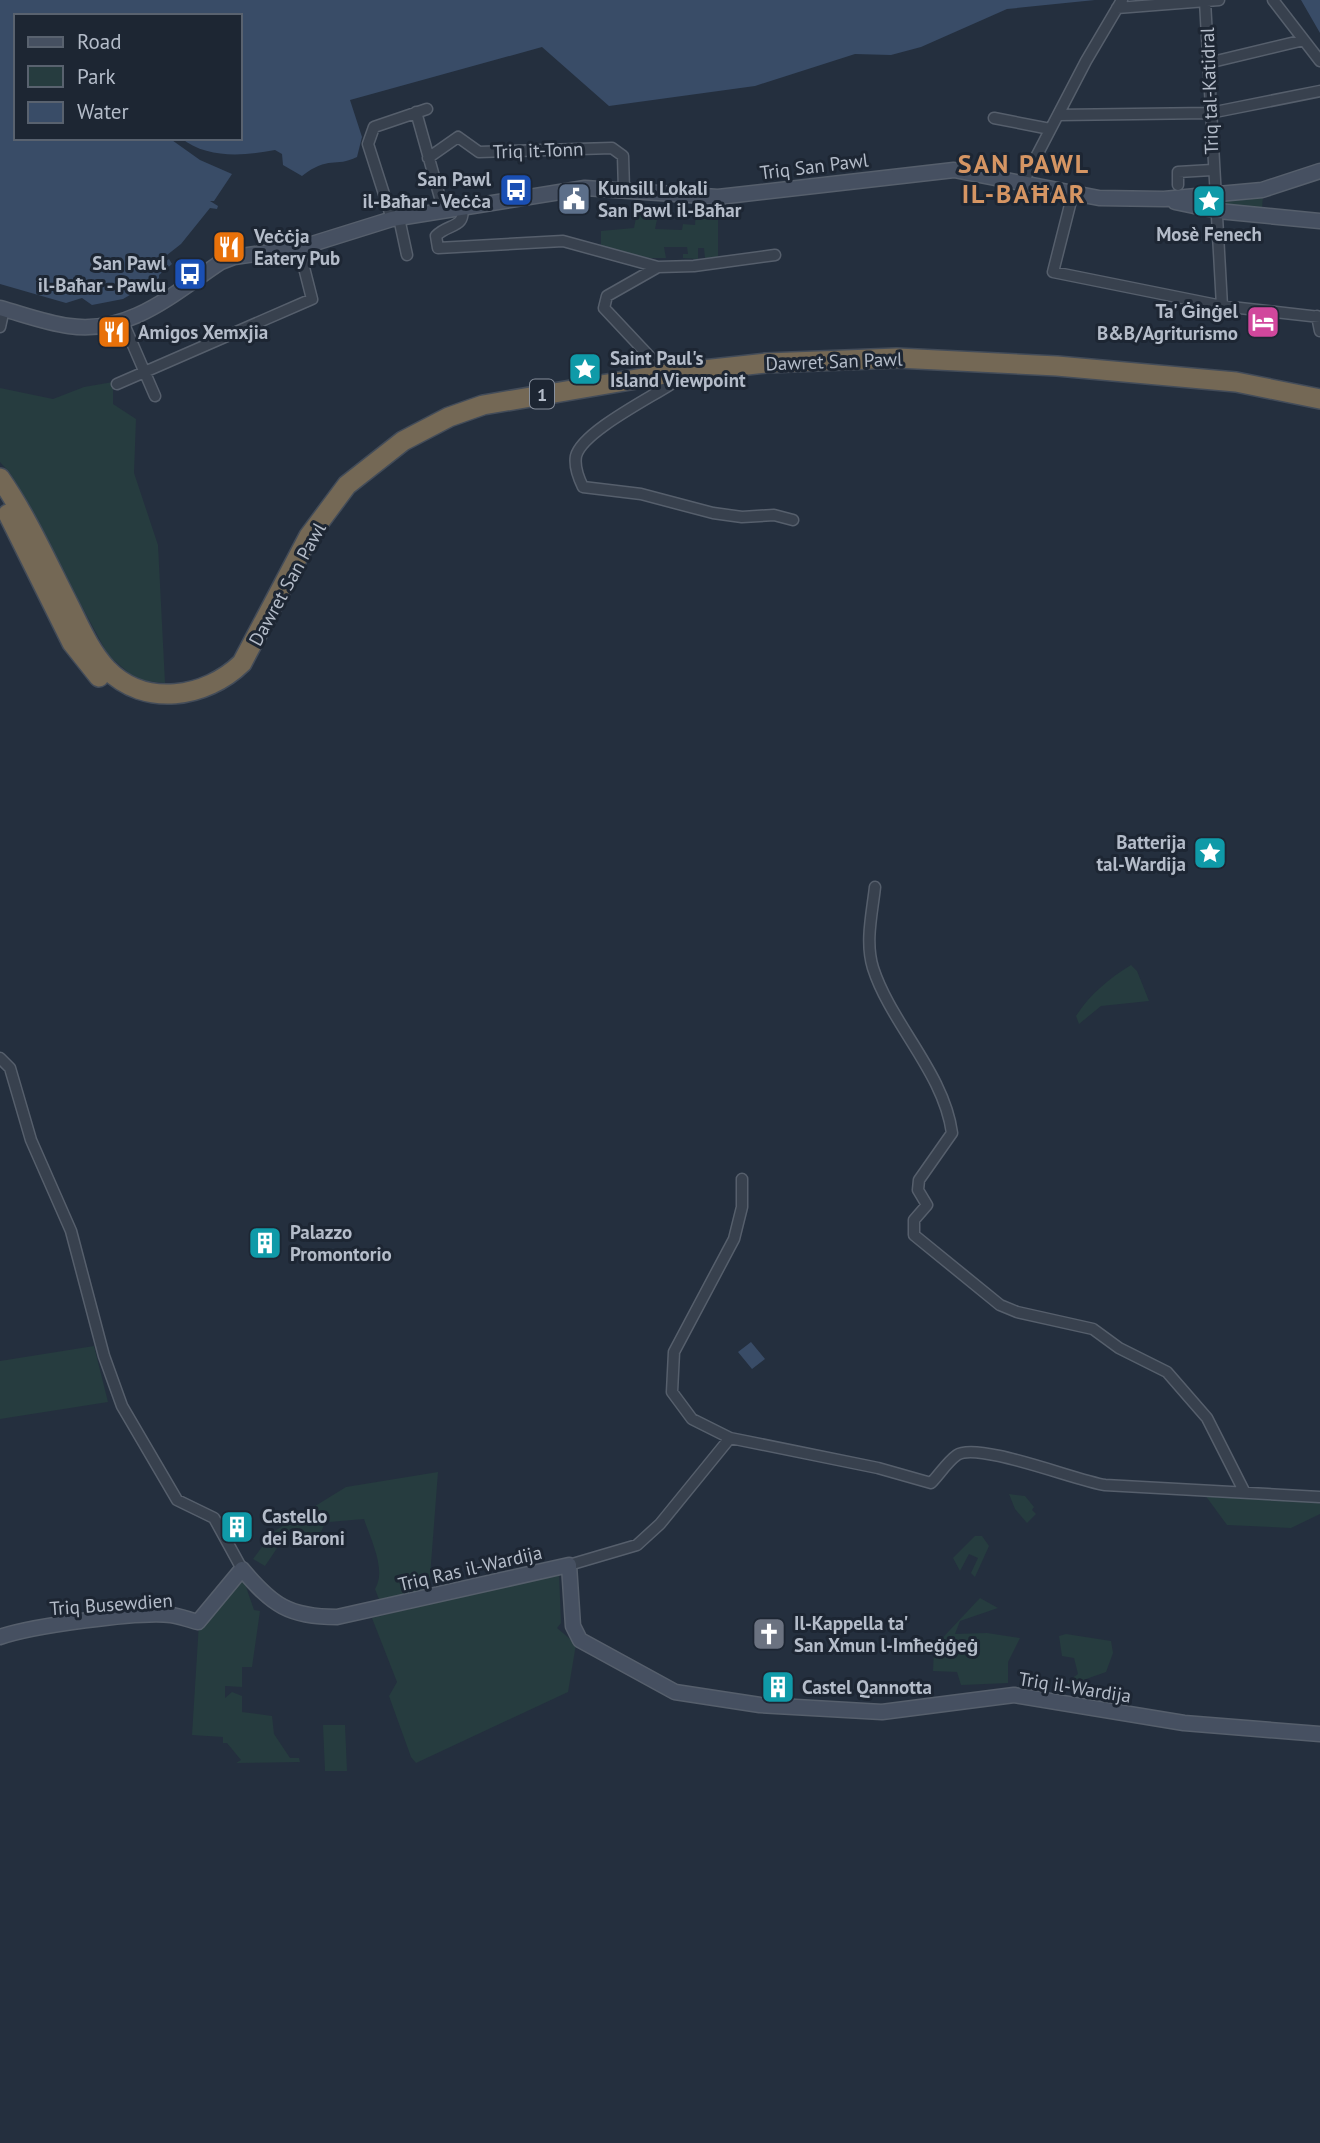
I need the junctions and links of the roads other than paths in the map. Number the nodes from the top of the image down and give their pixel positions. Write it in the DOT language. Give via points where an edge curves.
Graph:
graph roads {
  1 [pos="1219,0"];
  2 [pos="1273,0"];
  3 [pos="1205,1"];
  4 [pos="1119,4"];
  5 [pos="1304,40"];
  6 [pos="1320,61"];
  7 [pos="1208,63"];
  8 [pos="1320,91"];
  9 [pos="1210,113"];
  10 [pos="1058,116"];
  11 [pos="995,118"];
  12 [pos="1050,129"];
  13 [pos="428,158"];
  14 [pos="1212,170"];
  15 [pos="1320,171"];
  16 [pos="1023,182"];
  17 [pos="1178,184"];
  18 [pos="624,190"];
  19 [pos="1073,193"];
  20 [pos="1215,193"];
  21 [pos="1164,199"];
  22 [pos="463,207"];
  23 [pos="1218,211"];
  24 [pos="444,212"];
  25 [pos="396,219"];
  26 [pos="1320,221"];
  27 [pos="299,248"];
  28 [pos="407,255"];
  29 [pos="775,255"];
  30 [pos="659,267"];
  31 [pos="1222,306"];
  32 [pos="2,308"];
  33 [pos="1319,317"];
  34 [pos="123,322"];
  35 [pos="0,327"];
  36 [pos="1320,331"];
  37 [pos="144,373"];
  38 [pos="668,379"];
  39 [pos="117,384"];
  40 [pos="155,396"];
  41 [pos="1320,399"];
  42 [pos="1320,410"];
  43 [pos="4,505"];
  44 [pos="793,520"];
  45 [pos="875,887"];
  46 [pos="0,1058"];
  47 [pos="743,1179"];
  48 [pos="730,1438"];
  49 [pos="1244,1491"];
  50 [pos="1320,1497"];
  51 [pos="569,1565"];
  52 [pos="243,1569"];
  53 [pos="0,1637"];
  54 [pos="1320,1734"];
  1 -- 3 [label="street"];
  2 -- 5 [label="street"];
  3 -- 4 [label="street"];
  3 -- 7 [label="street, Triq tal-Katidral"];
  4 -- 10 [label="street"];
  5 -- 6 [label="street"];
  5 -- 7 [label="street"];
  7 -- 9 [label="street, Triq tal-Katidral"];
  8 -- 9 [label="street"];
  9 -- 10 [label="street"];
  9 -- 14 [label="street, Triq tal-Katidral"];
  10 -- 12 [label="street"];
  11 -- 12 [label="street"];
  12 -- 16 [label="street"];
  13 -- 18 [label="street, Triq it-Tonn" via="458,136 479,152 612,148 622,156"];
  13 -- 24 [label="street"];
  13 -- 25 [label="street" via="422,111 374,127 368,144"];
  14 -- 17 [label="street" via="1178,172"];
  14 -- 20 [label="street, Triq tal-Katidral"];
  15 -- 20 [label="street, Triq San Pawl" via="1262,190"];
  16 -- 18 [label="street, Triq San Pawl" via="954,170 718,197"];
  16 -- 19 [label="street, Triq San Pawl"];
  18 -- 22 [label="street, Triq San Pawl" via="585,188"];
  19 -- 21 [label="street, Triq San Pawl"];
  19 -- 31 [label="street" via="1053,272"];
  20 -- 21 [label="street, Triq San Pawl"];
  20 -- 23 [label="street, Triq tal-Katidral"];
  21 -- 23 [label="street"];
  22 -- 24 [label="street, Triq San Pawl"];
  22 -- 30 [label="street" via="460,224 436,236 438,248 563,241"];
  23 -- 26 [label="street"];
  23 -- 31 [label="street, Triq tal-Katidral"];
  24 -- 25 [label="street, Triq San Pawl"];
  25 -- 27 [label="street, Triq San Pawl"];
  25 -- 28 [label="street"];
  27 -- 34 [label="street, Triq San Pawl" via="221,262"];
  27 -- 37 [label="street" via="312,299"];
  29 -- 30 [label="street"];
  30 -- 38 [label="street" via="603,302"];
  31 -- 33 [label="street"];
  32 -- 34 [label="street, Triq San Pawl" via="69,326 97,328"];
  32 -- 35 [label="street"];
  33 -- 36 [label="street"];
  34 -- 37 [label="street"];
  37 -- 39 [label="street"];
  37 -- 40 [label="street"];
  38 -- 41 [label="highway, Dawret San Pawl / 1" via="778,362 948,359 1236,382"];
  38 -- 42 [label="highway, Dawret San Pawl / 1" via="853,368 948,369 1235,394"];
  38 -- 43 [label="highway, Dawret San Pawl / 1" via="483,405 403,441 347,485 309,536 242,663 227,677 183,694 150,692 109,671"];
  38 -- 43 [label="highway, Dawret San Pawl / 1" via="514,409 452,428 404,454 353,495 316,546 250,669 234,684 194,703 147,703 121,694 101,679 72,643"];
  38 -- 44 [label="street" via="579,449 577,474 583,487 641,494 713,513"];
  45 -- 49 [label="street" via="869,935 873,968 950,1117 952,1133 919,1180 918,1190 928,1205 914,1220 914,1235 1000,1305 1093,1329 1167,1372 1207,1418"];
  46 -- 52 [label="street, Triq Ras il-Wardija" via="10,1068 31,1140 71,1231 122,1406 177,1500 214,1518"];
  47 -- 48 [label="street" via="743,1207 734,1239 674,1352 673,1364 672,1392 692,1419"];
  48 -- 49 [label="street" via="878,1468 921,1483 931,1483 958,1454 973,1451 1105,1485"];
  48 -- 51 [label="street, Triq Ras il-Wardija" via="660,1524 637,1545"];
  49 -- 50 [label="street"];
  51 -- 52 [label="street, Triq Ras il-Wardija" via="337,1617 308,1615 280,1606 266,1598"];
  51 -- 54 [label="street, Triq il-Wardija" via="573,1626 580,1640 675,1692 853,1713 1014,1695 1184,1723"];
  52 -- 53 [label="street, Triq Busewdien" via="198,1622 170,1615 118,1618"];
}
